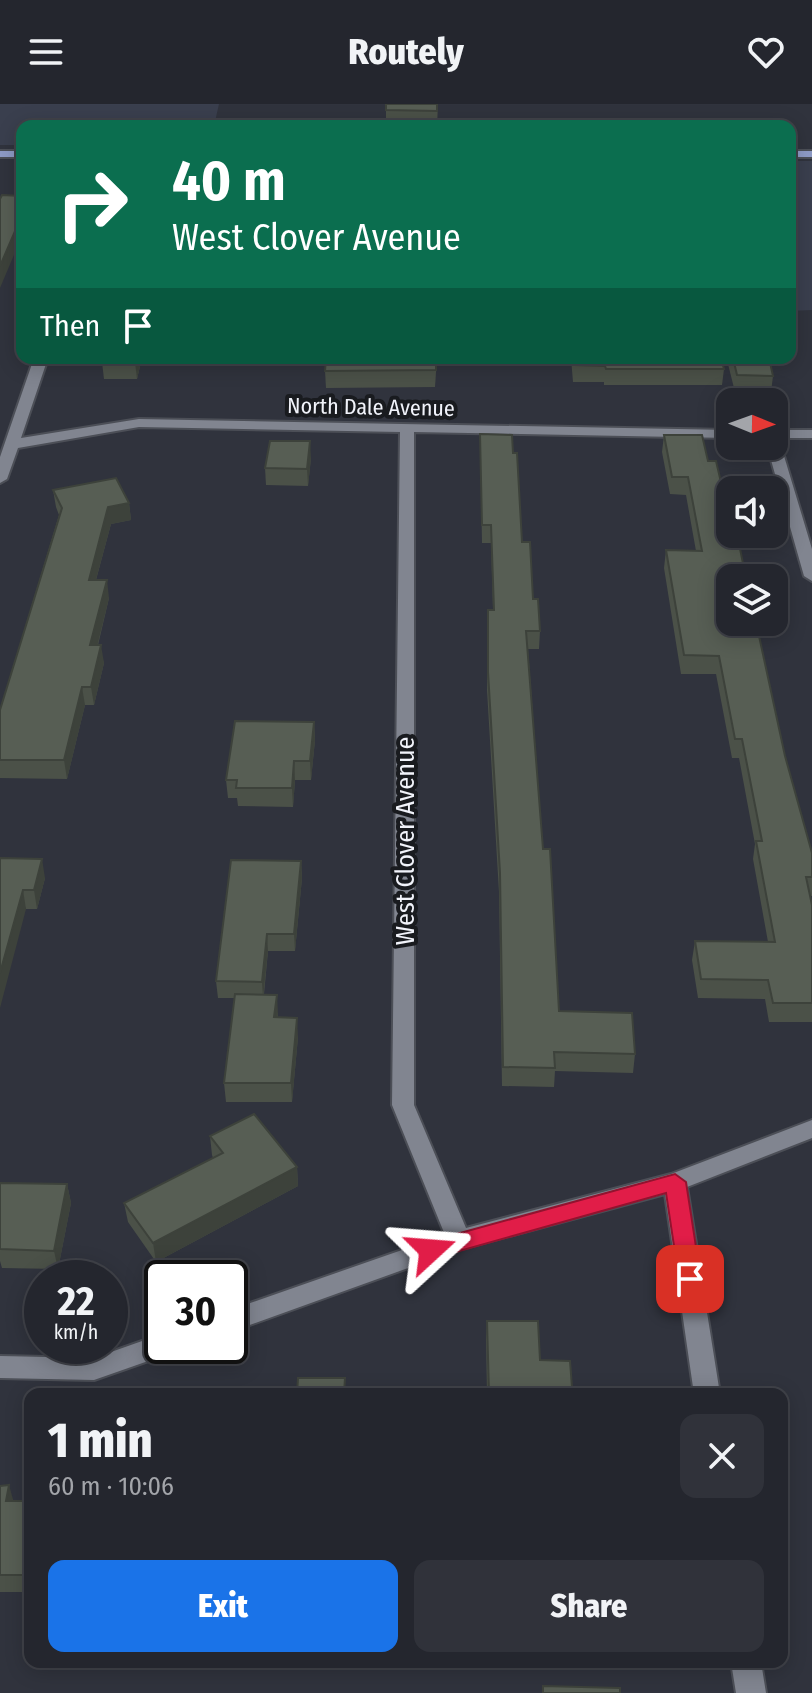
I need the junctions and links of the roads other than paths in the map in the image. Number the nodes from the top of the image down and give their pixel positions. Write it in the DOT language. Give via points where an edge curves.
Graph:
graph roads {
  1 [pos="39,364"];
  2 [pos="407,430"];
  3 [pos="716,434"];
  4 [pos="788,434"];
  5 [pos="812,434"];
  6 [pos="13,444"];
  7 [pos="778,460"];
  8 [pos="0,479"];
  9 [pos="812,576"];
  10 [pos="812,1129"];
  11 [pos="675,1182"];
  12 [pos="459,1240"];
  13 [pos="248,1315"];
  14 [pos="144,1351"];
  15 [pos="0,1367"];
  16 [pos="706,1388"];
  17 [pos="747,1668"];
  18 [pos="751,1693"];
  1 -- 6 [label="street"];
  2 -- 3 [label="street, North Dale Avenue"];
  2 -- 6 [label="street, North Dale Avenue" via="139,423"];
  2 -- 12 [label="street, West Clover Avenue" via="403,1105"];
  4 -- 5 [label="street"];
  6 -- 8 [label="street"];
  7 -- 9 [label="street"];
  10 -- 11 [label="street"];
  11 -- 12 [label="street"];
  11 -- 16 [label="street"];
  12 -- 13 [label="street"];
  14 -- 15 [label="street" via="94,1369"];
  17 -- 18 [label="street"];
}
